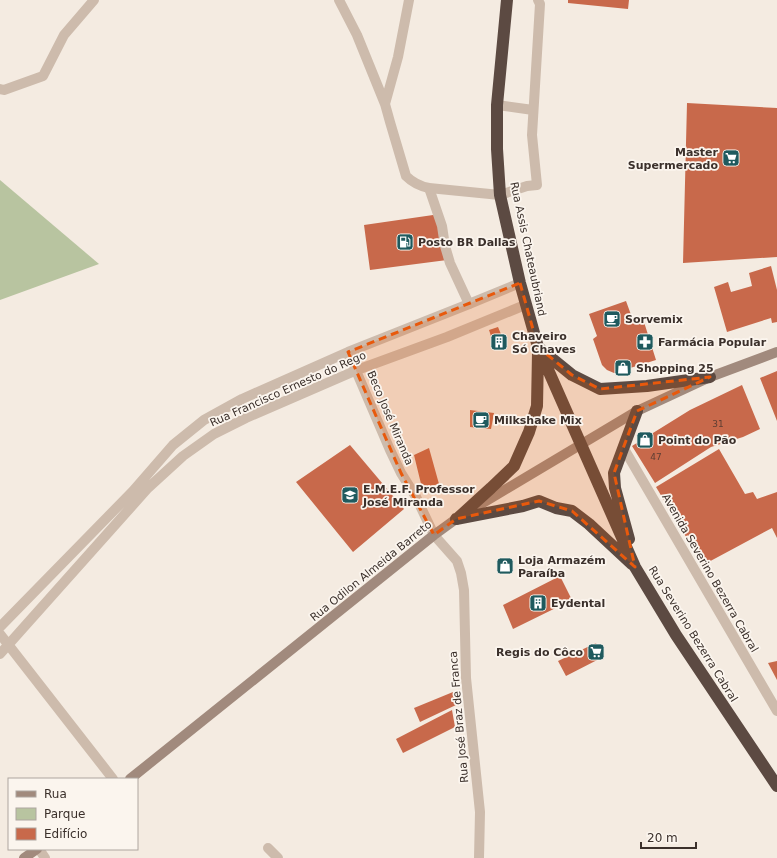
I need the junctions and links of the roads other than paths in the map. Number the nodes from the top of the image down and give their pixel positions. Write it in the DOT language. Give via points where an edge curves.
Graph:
graph roads {
  1 [pos="94,0"];
  2 [pos="339,0"];
  3 [pos="409,0"];
  4 [pos="507,0"];
  5 [pos="538,0"];
  6 [pos="0,89"];
  7 [pos="385,104"];
  8 [pos="497,105"];
  9 [pos="533,110"];
  10 [pos="429,188"];
  11 [pos="500,195"];
  12 [pos="520,283"];
  13 [pos="469,304"];
  14 [pos="525,305"];
  15 [pos="538,347"];
  16 [pos="348,352"];
  17 [pos="777,352"];
  18 [pos="357,370"];
  19 [pos="710,377"];
  20 [pos="637,411"];
  21 [pos="580,446"];
  22 [pos="623,447"];
  23 [pos="456,519"];
  24 [pos="434,535"];
  25 [pos="635,567"];
  26 [pos="0,627"];
  27 [pos="0,634"];
  28 [pos="9,646"];
  29 [pos="0,654"];
  30 [pos="777,711"];
  31 [pos="112,778"];
  32 [pos="131,778"];
  33 [pos="777,786"];
  34 [pos="268,848"];
  35 [pos="36,850"];
  36 [pos="39,850"];
  37 [pos="24,858"];
  38 [pos="45,858"];
  39 [pos="278,858"];
  40 [pos="479,858"];
  1 -- 6 [label="street" via="64,35 43,76 4,90"];
  2 -- 7 [label="street" via="357,35"];
  3 -- 7 [label="street" via="398,57"];
  4 -- 8 [label="highway, Rua Assis Chateaubriand"];
  5 -- 9 [label="street" via="540,4"];
  7 -- 10 [label="street" via="406,176 412,182"];
  8 -- 9 [label="street"];
  8 -- 11 [label="highway, Rua Assis Chateaubriand"];
  9 -- 11 [label="street" via="532,135 537,185"];
  10 -- 11 [label="street"];
  10 -- 13 [label="street" via="442,226 450,263"];
  11 -- 12 [label="highway, Rua Assis Chateaubriand"];
  12 -- 13 [label="street, Rua Francisco Ernesto do Rego"];
  12 -- 14 [label="highway, Rua Assis Chateaubriand"];
  13 -- 16 [label="street, Rua Francisco Ernesto do Rego"];
  14 -- 15 [label="highway, Rua Assis Chateaubriand"];
  14 -- 18 [label="street, Rua Francisco Ernesto do Rego"];
  15 -- 19 [label="highway" via="572,375 600,389 647,386"];
  15 -- 21 [label="highway, Rua Assis Chateaubriand"];
  15 -- 23 [label="highway" via="537,406 514,466"];
  16 -- 18 [label="street, Beco José Miranda"];
  16 -- 26 [label="street, Rua Francisco Ernesto do Rego" via="204,420 172,445 133,491"];
  17 -- 19 [label="main road, Rua Odilon Almeida Barreto"];
  18 -- 24 [label="street, Beco José Miranda" via="401,474 416,497"];
  18 -- 28 [label="street, Rua Francisco Ernesto do Rego" via="226,428 183,456 148,488"];
  19 -- 20 [label="main road, Rua Odilon Almeida Barreto"];
  20 -- 21 [label="main road, Rua Odilon Almeida Barreto"];
  20 -- 22 [label="highway"];
  21 -- 23 [label="main road, Rua Odilon Almeida Barreto"];
  21 -- 25 [label="highway, Rua Severino Bezerra Cabral"];
  22 -- 25 [label="highway" via="614,473 615,488"];
  22 -- 30 [label="street, Avenida Severino Bezerra Cabral"];
  23 -- 24 [label="main road, Rua Odilon Almeida Barreto"];
  23 -- 25 [label="highway" via="539,501 572,511"];
  24 -- 32 [label="main road, Rua Odilon Almeida Barreto"];
  24 -- 40 [label="street, Rua José Braz de Franca" via="457,560 464,590 466,678 480,812"];
  25 -- 33 [label="highway, Rua Severino Bezerra Cabral" via="676,634"];
  27 -- 28 [label="street"];
  28 -- 29 [label="street, Rua Francisco Ernesto do Rego"];
  28 -- 31 [label="street"];
  34 -- 39 [label="street"];
  35 -- 37 [label="main road"];
  36 -- 38 [label="street"];
}
